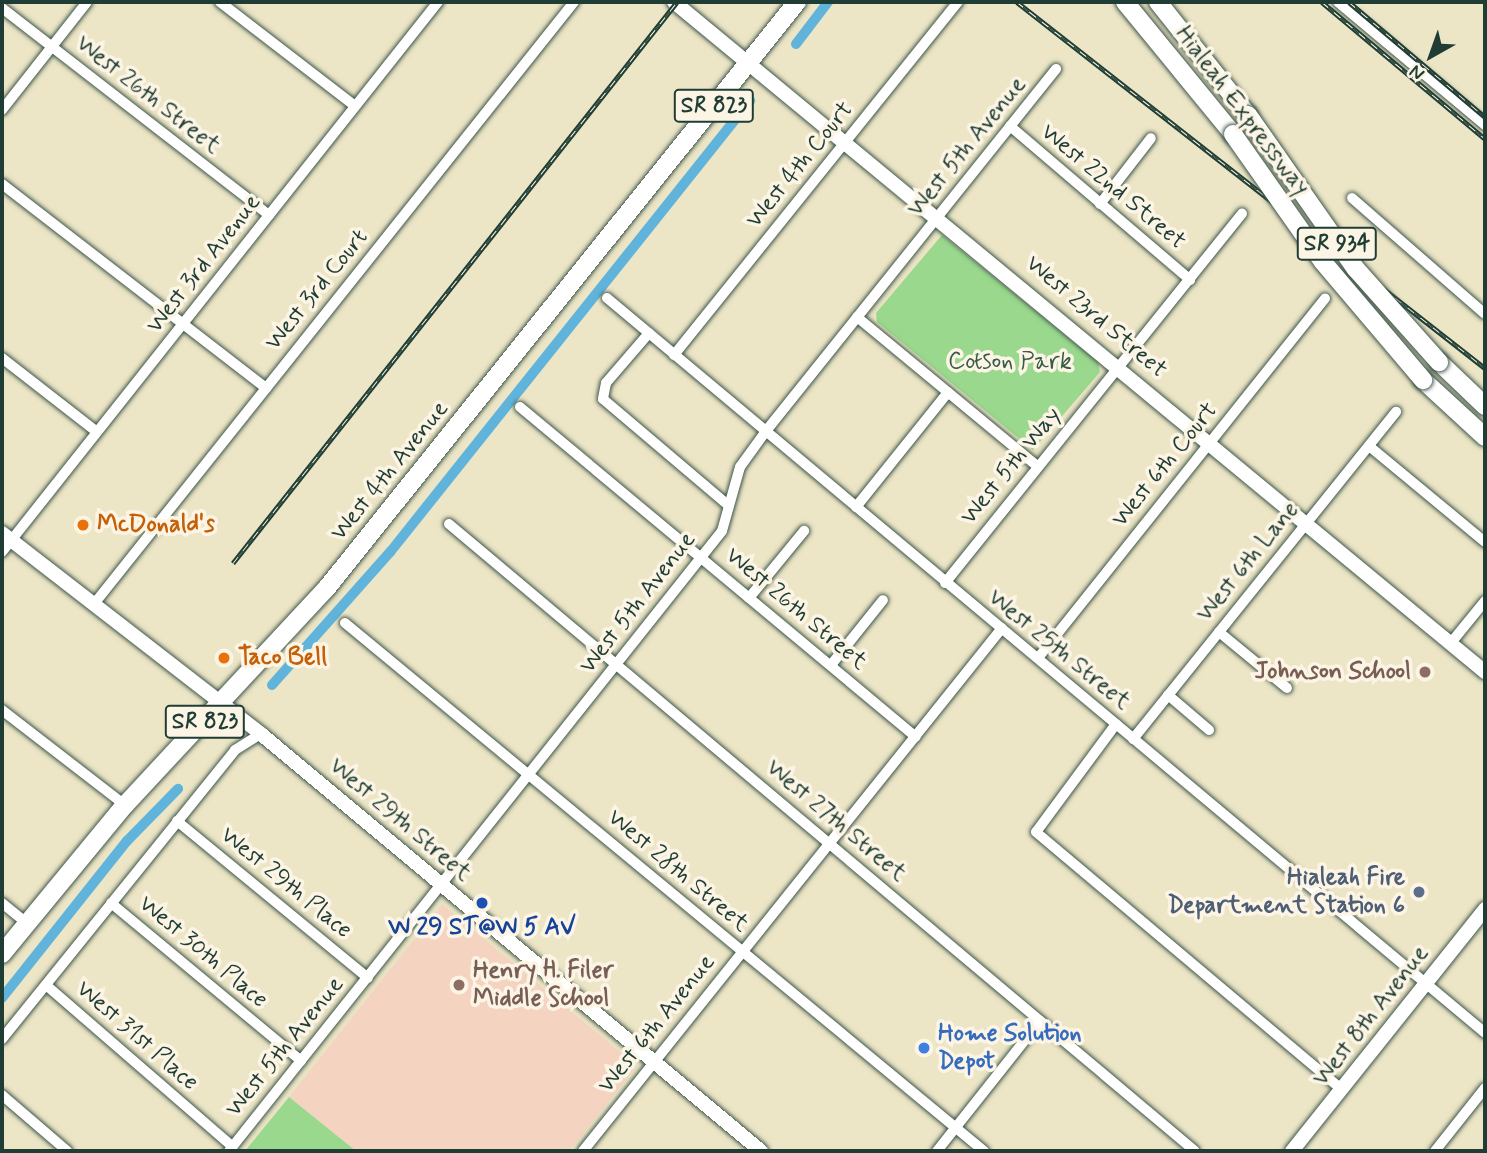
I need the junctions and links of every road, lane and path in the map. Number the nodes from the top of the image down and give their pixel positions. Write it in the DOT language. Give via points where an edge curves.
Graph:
graph roads {
  1 [pos="87,2"];
  2 [pos="220,2"];
  3 [pos="438,2"];
  4 [pos="574,2"];
  5 [pos="674,2"];
  6 [pos="797,2"];
  7 [pos="958,2"];
  8 [pos="1125,2"];
  9 [pos="1158,2"];
  10 [pos="1338,2"];
  11 [pos="2,8"];
  12 [pos="52,47"];
  13 [pos="750,61"];
  14 [pos="1056,69"];
  15 [pos="355,106"];
  16 [pos="2,110"];
  17 [pos="1485,125"];
  18 [pos="1010,127"];
  19 [pos="1152,138"];
  20 [pos="848,140"];
  21 [pos="2,184"];
  22 [pos="1352,198"];
  23 [pos="1100,204"];
  24 [pos="1242,214"];
  25 [pos="270,215"];
  26 [pos="938,215"];
  27 [pos="1190,280"];
  28 [pos="607,298"];
  29 [pos="1325,298"];
  30 [pos="1485,314"];
  31 [pos="857,317"];
  32 [pos="183,324"];
  33 [pos="649,333"];
  34 [pos="674,355"];
  35 [pos="2,358"];
  36 [pos="1119,365"];
  37 [pos="266,388"];
  38 [pos="948,392"];
  39 [pos="1485,406"];
  40 [pos="520,407"];
  41 [pos="1396,412"];
  42 [pos="766,431"];
  43 [pos="97,432"];
  44 [pos="1485,437"];
  45 [pos="1211,442"];
  46 [pos="1369,446"];
  47 [pos="1037,466"];
  48 [pos="729,506"];
  49 [pos="856,507"];
  50 [pos="1307,522"];
  51 [pos="449,524"];
  52 [pos="804,531"];
  53 [pos="5,542"];
  54 [pos="1485,542"];
  55 [pos="701,558"];
  56 [pos="945,583"];
  57 [pos="750,598"];
  58 [pos="883,600"];
  59 [pos="1485,601"];
  60 [pos="94,604"];
  61 [pos="345,623"];
  62 [pos="1002,628"];
  63 [pos="1219,632"];
  64 [pos="1450,643"];
  65 [pos="1038,658"];
  66 [pos="831,665"];
  67 [pos="615,666"];
  68 [pos="1485,673"];
  69 [pos="1287,688"];
  70 [pos="1168,695"];
  71 [pos="223,703"];
  72 [pos="2,710"];
  73 [pos="1116,724"];
  74 [pos="1209,730"];
  75 [pos="261,734"];
  76 [pos="916,737"];
  77 [pos="1133,738"];
  78 [pos="530,774"];
  79 [pos="125,806"];
  80 [pos="177,821"];
  81 [pos="831,843"];
  82 [pos="441,884"];
  83 [pos="2,903"];
  84 [pos="111,903"];
  85 [pos="1485,909"];
  86 [pos="27,923"];
  87 [pos="741,952"];
  88 [pos="2,954"];
  89 [pos="368,978"];
  90 [pos="1426,983"];
  91 [pos="46,985"];
  92 [pos="1040,1021"];
  93 [pos="1485,1033"];
  94 [pos="2,1039"];
  95 [pos="301,1061"];
  96 [pos="654,1061"];
  97 [pos="1485,1088"];
  98 [pos="1342,1090"];
  99 [pos="2,1096"];
  100 [pos="955,1127"];
  101 [pos="231,1149"];
  102 [pos="67,1151"];
  103 [pos="583,1151"];
  104 [pos="761,1151"];
  105 [pos="937,1151"];
  106 [pos="984,1151"];
  107 [pos="1195,1151"];
  108 [pos="1292,1151"];
  109 [pos="1435,1151"];
  1 -- 12 [label="street"];
  2 -- 15 [label="street"];
  3 -- 15 [label="street, West 3rd Avenue"];
  4 -- 37 [label="street, West 3rd Court"];
  5 -- 13 [label="street, West 23rd Street"];
  6 -- 13 [label="main road, West 4th Avenue / SR 823"];
  7 -- 20 [label="street, West 4th Court"];
  8 -- 44 [label="main road, Hialeah Expressway / SR 934, bridge" via="1233,134 1323,262 1423,380"];
  9 -- 39 [label="main road, Hialeah Expressway / SR 934, bridge" via="1248,115 1356,269"];
  10 -- 17 [label="street"];
  11 -- 12 [label="street, West 26th Street"];
  12 -- 16 [label="street"];
  12 -- 25 [label="street, West 26th Street"];
  13 -- 20 [label="street, West 23rd Street"];
  13 -- 71 [label="main road, West 4th Avenue / SR 823" via="407,491"];
  14 -- 18 [label="street, West 5th Avenue"];
  15 -- 25 [label="street, West 3rd Avenue"];
  18 -- 23 [label="street, West 22nd Street"];
  18 -- 26 [label="street, West 5th Avenue"];
  19 -- 23 [label="street"];
  20 -- 26 [label="street, West 23rd Street"];
  20 -- 34 [label="street, West 4th Court"];
  21 -- 32 [label="street"];
  22 -- 30 [label="street"];
  23 -- 27 [label="street, West 22nd Street"];
  24 -- 27 [label="street, West 5th Way"];
  25 -- 32 [label="street, West 3rd Avenue"];
  26 -- 31 [label="street, West 5th Avenue"];
  26 -- 36 [label="street, West 23rd Street"];
  27 -- 36 [label="street, West 5th Way"];
  28 -- 33 [label="street, West 25th Street"];
  29 -- 45 [label="street, West 6th Court"];
  31 -- 38 [label="street"];
  31 -- 42 [label="street, West 5th Avenue"];
  32 -- 37 [label="street"];
  32 -- 43 [label="street, West 3rd Avenue"];
  33 -- 34 [label="street, West 25th Street"];
  33 -- 48 [label="street" via="606,383 603,399"];
  34 -- 42 [label="street, West 25th Street"];
  35 -- 43 [label="street"];
  36 -- 45 [label="street, West 23rd Street"];
  36 -- 47 [label="street, West 5th Way"];
  37 -- 60 [label="street, West 3rd Court"];
  38 -- 47 [label="street"];
  38 -- 49 [label="street"];
  40 -- 55 [label="street, West 26th Street"];
  41 -- 46 [label="street, West 6th Lane"];
  42 -- 48 [label="street, West 5th Avenue" via="740,467"];
  42 -- 49 [label="street, West 25th Street"];
  43 -- 53 [label="street, West 3rd Avenue"];
  45 -- 50 [label="street, West 23rd Street"];
  45 -- 65 [label="street, West 6th Court"];
  46 -- 50 [label="street, West 6th Lane"];
  46 -- 54 [label="street"];
  47 -- 56 [label="street, West 5th Way"];
  48 -- 55 [label="street, West 5th Avenue" via="722,531"];
  49 -- 56 [label="street, West 25th Street"];
  50 -- 63 [label="street, West 6th Lane"];
  50 -- 64 [label="street, West 23rd Street"];
  51 -- 67 [label="street, West 27th Street"];
  52 -- 57 [label="street"];
  53 -- 60 [label="street, West 29th Street"];
  55 -- 57 [label="street, West 26th Street"];
  55 -- 67 [label="street, West 5th Avenue"];
  56 -- 62 [label="street, West 25th Street"];
  57 -- 66 [label="street, West 26th Street"];
  58 -- 66 [label="street"];
  59 -- 64 [label="street"];
  60 -- 71 [label="street, West 29th Street"];
  61 -- 78 [label="street, West 28th Street"];
  62 -- 65 [label="street, West 25th Street"];
  62 -- 76 [label="street, West 6th Avenue"];
  63 -- 69 [label="street"];
  63 -- 70 [label="street, West 6th Lane"];
  64 -- 68 [label="street, West 23rd Street"];
  65 -- 73 [label="street, West 25th Street"];
  66 -- 76 [label="street, West 26th Street"];
  67 -- 78 [label="street, West 5th Avenue"];
  67 -- 81 [label="street, West 27th Street"];
  70 -- 74 [label="street"];
  70 -- 77 [label="street, West 6th Lane"];
  71 -- 75 [label="street, West 29th Street"];
  71 -- 79 [label="main road, West 4th Avenue / SR 823"];
  72 -- 79 [label="street"];
  73 -- 77 [label="street, West 25th Street"];
  73 -- 98 [label="street" via="1036,832"];
  75 -- 80 [label="street" via="240,745"];
  75 -- 82 [label="street, West 29th Street"];
  76 -- 81 [label="street, West 6th Avenue"];
  77 -- 90 [label="street, West 25th Street"];
  78 -- 82 [label="street, West 5th Avenue"];
  78 -- 87 [label="street, West 28th Street"];
  79 -- 86 [label="main road, West 4th Avenue / SR 823"];
  80 -- 84 [label="street"];
  80 -- 89 [label="street, West 29th Place"];
  81 -- 87 [label="street, West 6th Avenue"];
  81 -- 92 [label="street, West 27th Street"];
  82 -- 89 [label="street, West 5th Avenue"];
  82 -- 96 [label="street, West 29th Street"];
  83 -- 86 [label="street"];
  84 -- 91 [label="street"];
  84 -- 95 [label="street, West 30th Place"];
  85 -- 90 [label="street, West 8th Avenue"];
  86 -- 88 [label="main road, West 4th Avenue / SR 823"];
  87 -- 96 [label="street, West 6th Avenue"];
  87 -- 100 [label="street, West 28th Street"];
  89 -- 95 [label="street, West 5th Avenue"];
  90 -- 93 [label="street, West 25th Street"];
  90 -- 98 [label="street, West 8th Avenue"];
  91 -- 94 [label="street"];
  91 -- 101 [label="street, West 31st Place"];
  92 -- 100 [label="street"];
  92 -- 107 [label="street, West 27th Street"];
  95 -- 101 [label="street, West 5th Avenue"];
  96 -- 103 [label="street, West 6th Avenue"];
  96 -- 104 [label="street, West 29th Street"];
  97 -- 109 [label="street"];
  98 -- 108 [label="street, West 8th Avenue"];
  99 -- 102 [label="street"];
  100 -- 105 [label="street"];
  100 -- 106 [label="street, West 28th Street"];
}
